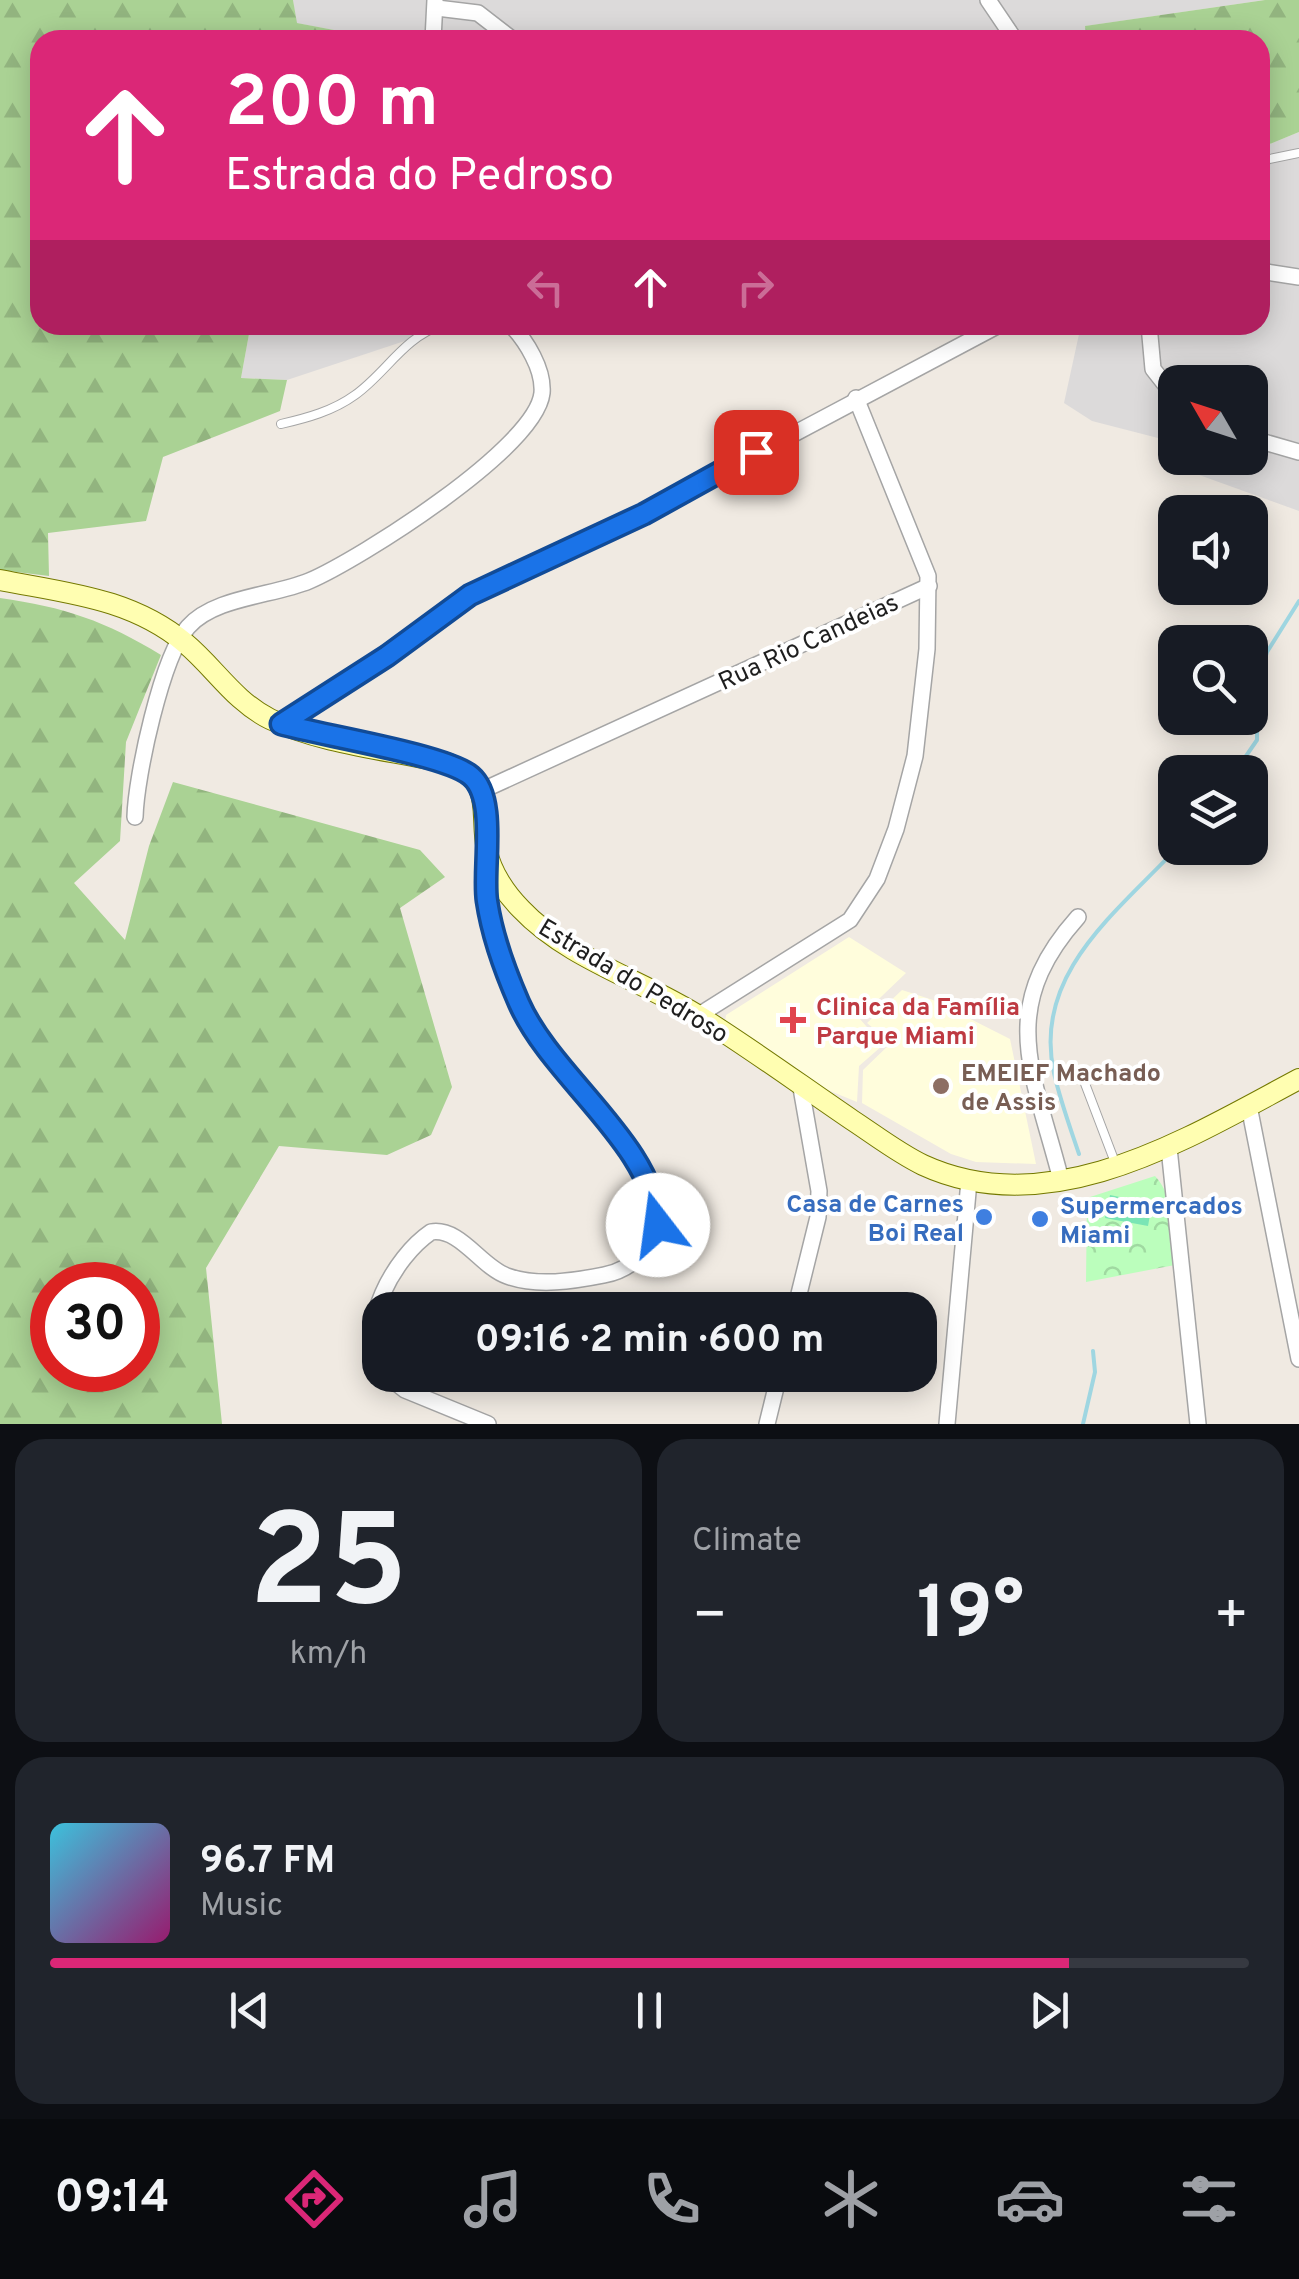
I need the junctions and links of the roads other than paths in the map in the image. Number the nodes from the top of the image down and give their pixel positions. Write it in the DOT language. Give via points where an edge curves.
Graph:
graph roads {
  1 [pos="988,0"];
  2 [pos="436,4"];
  3 [pos="434,30"];
  4 [pos="500,30"];
  5 [pos="1008,30"];
  6 [pos="1299,154"];
  7 [pos="1270,159"];
  8 [pos="1270,272"];
  9 [pos="1299,277"];
  10 [pos="425,335"];
  11 [pos="516,335"];
  12 [pos="979,335"];
  13 [pos="1150,335"];
  14 [pos="1158,375"];
  15 [pos="856,398"];
  16 [pos="280,424"];
  17 [pos="1268,443"];
  18 [pos="1299,452"];
  19 [pos="0,580"];
  20 [pos="928,586"];
  21 [pos="180,638"];
  22 [pos="281,724"];
  23 [pos="481,791"];
  24 [pos="135,816"];
  25 [pos="488,855"];
  26 [pos="1078,917"];
  27 [pos="699,1016"];
  28 [pos="1299,1080"];
  29 [pos="1084,1081"];
  30 [pos="801,1088"];
  31 [pos="1249,1106"];
  32 [pos="1169,1148"];
  33 [pos="1116,1166"];
  34 [pos="1061,1180"];
  35 [pos="969,1181"];
  36 [pos="385,1292"];
  37 [pos="799,1292"];
  38 [pos="1299,1358"];
  39 [pos="410,1392"];
  40 [pos="775,1392"];
  41 [pos="488,1424"];
  42 [pos="768,1424"];
  43 [pos="948,1424"];
  44 [pos="1198,1424"];
  1 -- 5 [label="street"];
  2 -- 3 [label="street"];
  2 -- 4 [label="street" via="478,13"];
  6 -- 7 [label="lane"];
  8 -- 9 [label="street"];
  10 -- 16 [label="lane" via="355,396"];
  11 -- 21 [label="street" via="538,369 542,394 507,448 348,561 209,612"];
  12 -- 15 [label="street"];
  13 -- 14 [label="street"];
  15 -- 20 [label="street"];
  15 -- 22 [label="street" via="644,514 470,595"];
  17 -- 18 [label="street"];
  19 -- 21 [label="main road" via="106,601"];
  20 -- 23 [label="street, Rua Rio Candeias"];
  20 -- 27 [label="street, Rua Rio Candeias" via="914,756 878,879 850,920"];
  21 -- 22 [label="main road" via="243,702"];
  21 -- 24 [label="street" via="140,768"];
  22 -- 23 [label="main road" via="447,764 470,774"];
  23 -- 25 [label="main road, Estrada do Pedroso"];
  25 -- 27 [label="main road, Estrada do Pedroso" via="513,900 544,930"];
  25 -- 36 [label="street" via="487,902 517,1000 549,1055 649,1182 658,1225 634,1264 609,1274 542,1282 502,1275 450,1235 430,1232"];
  26 -- 34 [label="street" via="1051,947 1024,1026"];
  27 -- 30 [label="main road, Estrada do Pedroso"];
  28 -- 31 [label="main road, Estrada do Pedroso"];
  29 -- 33 [label="lane"];
  30 -- 35 [label="main road, Estrada do Pedroso" via="920,1164"];
  30 -- 37 [label="street" via="819,1191"];
  31 -- 32 [label="main road, Estrada do Pedroso"];
  31 -- 38 [label="street"];
  32 -- 33 [label="main road, Estrada do Pedroso"];
  32 -- 44 [label="street"];
  33 -- 34 [label="main road, Estrada do Pedroso"];
  34 -- 35 [label="main road, Estrada do Pedroso"];
  35 -- 43 [label="street"];
  39 -- 41 [label="street"];
  40 -- 42 [label="street"];
}
